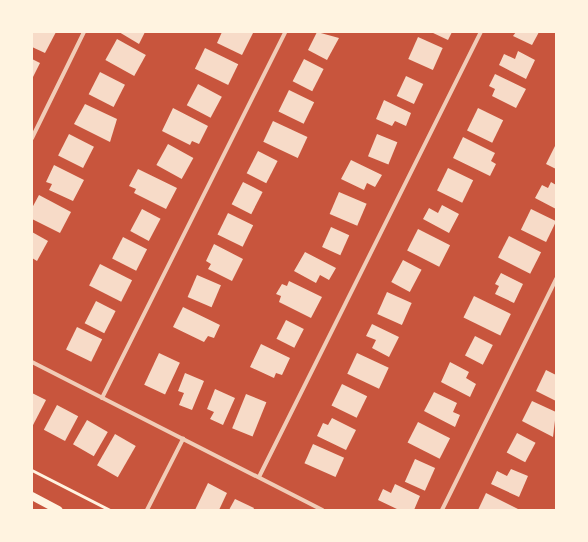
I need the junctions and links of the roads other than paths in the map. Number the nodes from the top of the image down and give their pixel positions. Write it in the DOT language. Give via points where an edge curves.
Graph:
graph roads {
  1 [pos="84,32"];
  2 [pos="285,32"];
  3 [pos="480,32"];
  4 [pos="32,138"];
  5 [pos="556,279"];
  6 [pos="32,362"];
  7 [pos="102,398"];
  8 [pos="183,439"];
  9 [pos="259,477"];
  10 [pos="32,496"];
  11 [pos="58,510"];
  12 [pos="147,510"];
  13 [pos="323,510"];
  14 [pos="442,510"];
  1 -- 4 [label="street"];
  2 -- 7 [label="street"];
  3 -- 9 [label="street"];
  5 -- 14 [label="street"];
  6 -- 7 [label="street"];
  7 -- 8 [label="street"];
  8 -- 9 [label="street"];
  8 -- 12 [label="street"];
  9 -- 13 [label="street"];
  10 -- 11 [label="main road"];
}
